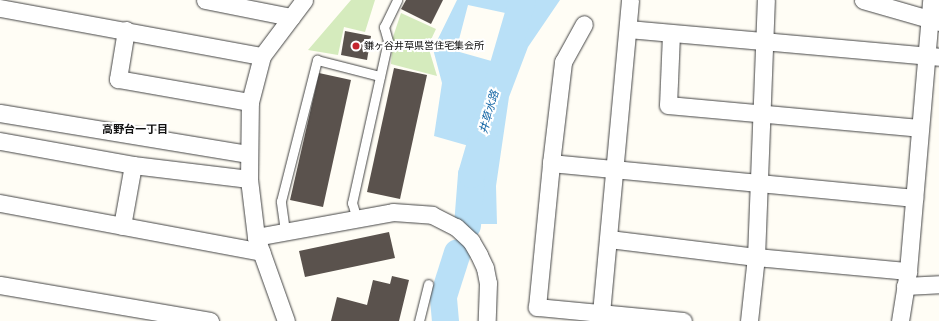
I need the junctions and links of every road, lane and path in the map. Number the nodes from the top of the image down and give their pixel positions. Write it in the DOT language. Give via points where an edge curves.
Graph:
graph roads {
  1 [pos="205,0"];
  2 [pos="304,0"];
  3 [pos="397,0"];
  4 [pos="630,0"];
  5 [pos="766,0"];
  6 [pos="863,0"];
  7 [pos="931,0"];
  8 [pos="0,8"];
  9 [pos="291,17"];
  10 [pos="934,20"];
  11 [pos="584,24"];
  12 [pos="628,29"];
  13 [pos="126,30"];
  14 [pos="671,34"];
  15 [pos="764,42"];
  16 [pos="262,56"];
  17 [pos="932,57"];
  18 [pos="380,76"];
  19 [pos="250,102"];
  20 [pos="762,111"];
  21 [pos="0,113"];
  22 [pos="919,128"];
  23 [pos="0,141"];
  24 [pos="248,154"];
  25 [pos="551,163"];
  26 [pos="133,165"];
  27 [pos="615,168"];
  28 [pos="249,179"];
  29 [pos="759,182"];
  30 [pos="914,198"];
  31 [pos="0,203"];
  32 [pos="357,219"];
  33 [pos="122,226"];
  34 [pos="285,232"];
  35 [pos="609,239"];
  36 [pos="259,244"];
  37 [pos="756,257"];
  38 [pos="906,278"];
  39 [pos="428,284"];
  40 [pos="939,284"];
  41 [pos="0,285"];
  42 [pos="601,313"];
  43 [pos="210,321"];
  44 [pos="286,321"];
  45 [pos="419,321"];
  46 [pos="487,321"];
  47 [pos="683,321"];
  48 [pos="749,321"];
  49 [pos="900,321"];
  1 -- 9 [label="street"];
  2 -- 9 [label="street"];
  3 -- 18 [label="lane" via="384,27 388,41"];
  4 -- 12 [label="street"];
  5 -- 15 [label="street"];
  6 -- 10 [label="street"];
  7 -- 10 [label="street"];
  8 -- 13 [label="street"];
  9 -- 16 [label="street"];
  10 -- 17 [label="street"];
  11 -- 25 [label="street" via="563,62"];
  12 -- 14 [label="street"];
  12 -- 27 [label="street"];
  13 -- 16 [label="street"];
  13 -- 19 [label="street" via="118,78"];
  14 -- 15 [label="street"];
  14 -- 20 [label="street" via="668,105"];
  15 -- 17 [label="street"];
  15 -- 20 [label="street"];
  16 -- 19 [label="street"];
  17 -- 22 [label="street"];
  18 -- 32 [label="lane" via="352,203"];
  18 -- 34 [label="lane" via="317,60 281,201"];
  19 -- 24 [label="street"];
  20 -- 22 [label="street"];
  20 -- 29 [label="street"];
  21 -- 24 [label="street"];
  22 -- 30 [label="street"];
  23 -- 26 [label="street"];
  24 -- 28 [label="street"];
  25 -- 27 [label="street"];
  25 -- 42 [label="street" via="538,307"];
  26 -- 28 [label="street"];
  26 -- 33 [label="street"];
  27 -- 29 [label="street"];
  27 -- 35 [label="street"];
  28 -- 36 [label="street"];
  29 -- 30 [label="street"];
  29 -- 37 [label="street"];
  30 -- 38 [label="street"];
  31 -- 33 [label="street"];
  32 -- 34 [label="street"];
  32 -- 46 [label="street" via="393,212 411,212 432,215 456,227 471,241 485,268 488,283"];
  33 -- 36 [label="street"];
  34 -- 36 [label="street"];
  35 -- 37 [label="street"];
  35 -- 42 [label="street"];
  36 -- 44 [label="street"];
  37 -- 38 [label="street"];
  37 -- 48 [label="street"];
  38 -- 40 [label="street"];
  38 -- 49 [label="street"];
  39 -- 45 [label="lane"];
  41 -- 43 [label="street"];
  42 -- 47 [label="street"];
}
